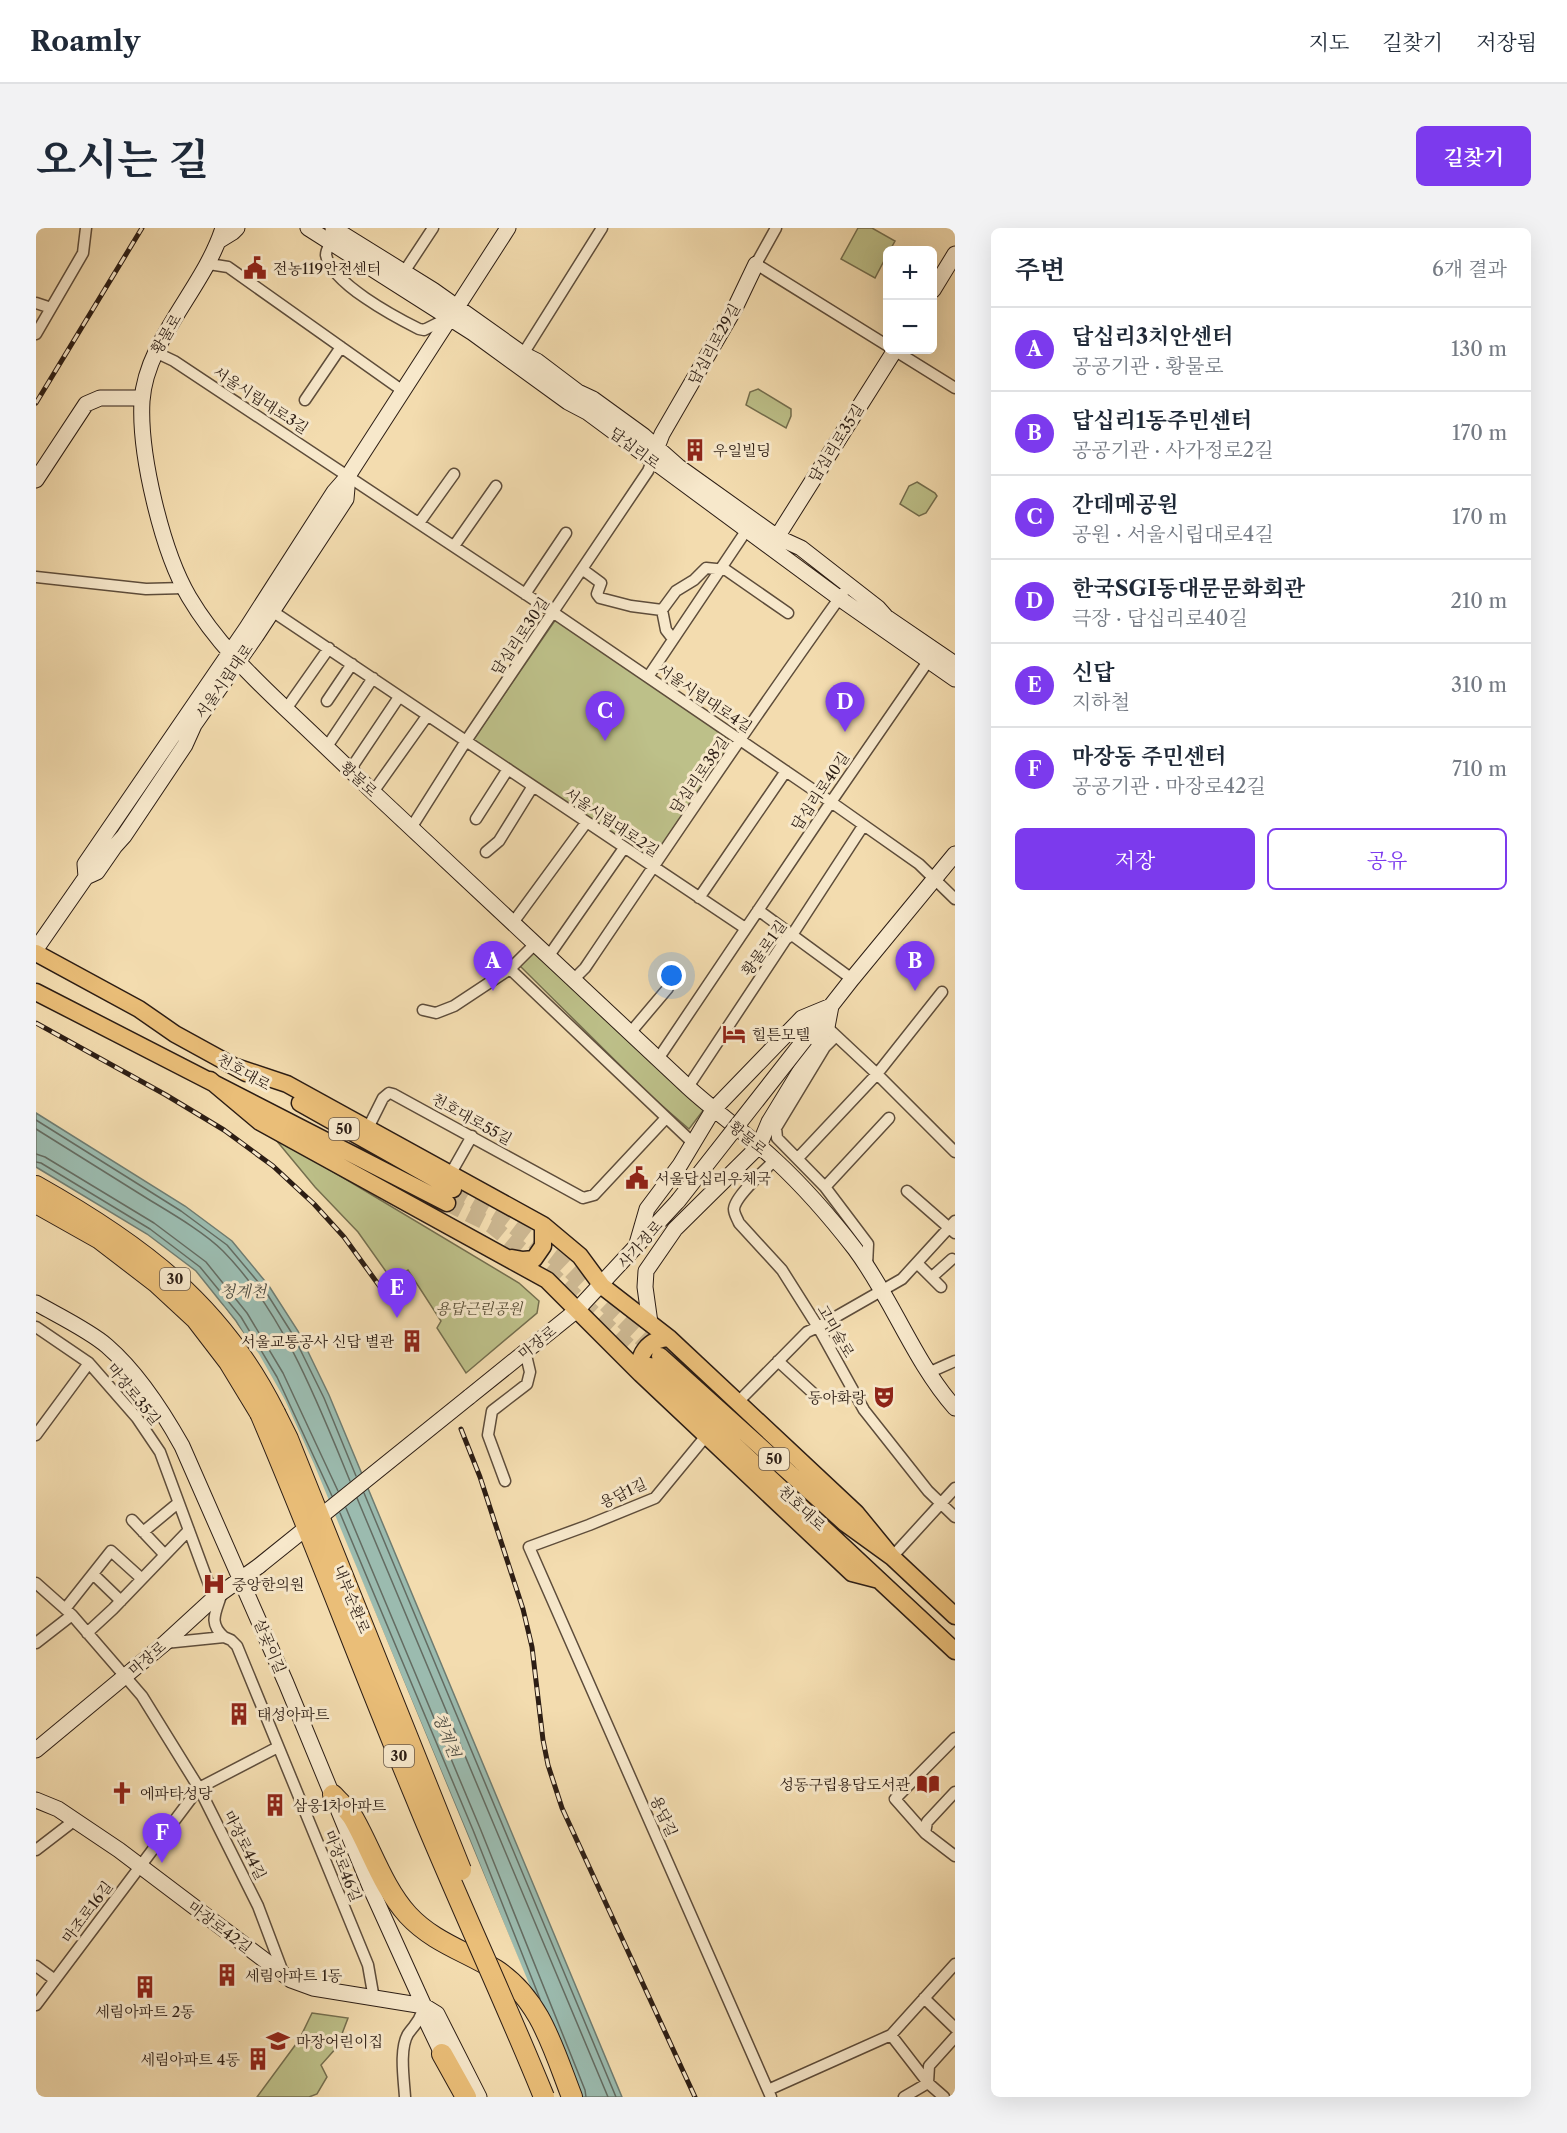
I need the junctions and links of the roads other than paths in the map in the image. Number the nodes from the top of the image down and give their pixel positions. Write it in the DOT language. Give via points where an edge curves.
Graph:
graph roads {
  1 [pos="86,228"];
  2 [pos="308,228"];
  3 [pos="433,228"];
  4 [pos="508,228"];
  5 [pos="602,228"];
  6 [pos="776,228"];
  7 [pos="225,231"];
  8 [pos="354,233"];
  9 [pos="332,235"];
  10 [pos="955,254"];
  11 [pos="209,264"];
  12 [pos="756,264"];
  13 [pos="404,272"];
  14 [pos="937,283"];
  15 [pos="36,303"];
  16 [pos="51,308"];
  17 [pos="453,312"];
  18 [pos="37,329"];
  19 [pos="883,343"];
  20 [pos="341,347"];
  21 [pos="155,352"];
  22 [pos="523,354"];
  23 [pos="891,354"];
  24 [pos="900,354"];
  25 [pos="955,388"];
  26 [pos="404,391"];
  27 [pos="142,398"];
  28 [pos="304,400"];
  29 [pos="655,454"];
  30 [pos="454,474"];
  31 [pos="348,476"];
  32 [pos="36,480"];
  33 [pos="496,486"];
  34 [pos="419,523"];
  35 [pos="746,531"];
  36 [pos="566,533"];
  37 [pos="777,537"];
  38 [pos="454,546"];
  39 [pos="582,569"];
  40 [pos="719,570"];
  41 [pos="36,577"];
  42 [pos="184,588"];
  43 [pos="844,591"];
  44 [pos="525,594"];
  45 [pos="662,610"];
  46 [pos="272,611"];
  47 [pos="554,613"];
  48 [pos="788,613"];
  49 [pos="673,639"];
  50 [pos="329,648"];
  51 [pos="233,657"];
  52 [pos="929,660"];
  53 [pos="352,664"];
  54 [pos="955,664"];
  55 [pos="648,677"];
  56 [pos="373,678"];
  57 [pos="955,679"];
  58 [pos="399,697"];
  59 [pos="327,701"];
  60 [pos="286,709"];
  61 [pos="427,716"];
  62 [pos="466,741"];
  63 [pos="741,741"];
  64 [pos="326,748"];
  65 [pos="508,769"];
  66 [pos="350,770"];
  67 [pos="786,771"];
  68 [pos="533,786"];
  69 [pos="373,792"];
  70 [pos="831,801"];
  71 [pos="476,819"];
  72 [pos="586,823"];
  73 [pos="863,826"];
  74 [pos="411,828"];
  75 [pos="624,848"];
  76 [pos="486,852"];
  77 [pos="955,854"];
  78 [pos="653,868"];
  79 [pos="934,879"];
  80 [pos="699,898"];
  81 [pos="955,898"];
  82 [pos="758,910"];
  83 [pos="512,924"];
  84 [pos="746,928"];
  85 [pos="792,936"];
  86 [pos="534,945"];
  87 [pos="36,951"];
  88 [pos="548,957"];
  89 [pos="510,969"];
  90 [pos="852,979"];
  91 [pos="573,980"];
  92 [pos="668,988"];
  93 [pos="36,992"];
  94 [pos="942,992"];
  95 [pos="831,1006"];
  96 [pos="423,1010"];
  97 [pos="831,1032"];
  98 [pos="630,1033"];
  99 [pos="658,1059"];
  100 [pos="236,1067"];
  101 [pos="877,1074"];
  102 [pos="210,1080"];
  103 [pos="688,1087"];
  104 [pos="713,1110"];
  105 [pos="666,1118"];
  106 [pos="889,1118"];
  107 [pos="368,1128"];
  108 [pos="472,1136"];
  109 [pos="693,1143"];
  110 [pos="759,1146"];
  111 [pos="955,1152"];
  112 [pos="798,1158"];
  113 [pos="775,1160"];
  114 [pos="36,1186"];
  115 [pos="825,1187"];
  116 [pos="450,1188"];
  117 [pos="907,1191"];
  118 [pos="36,1203"];
  119 [pos="543,1225"];
  120 [pos="953,1227"];
  121 [pos="675,1229"];
  122 [pos="636,1247"];
  123 [pos="503,1255"];
  124 [pos="951,1259"];
  125 [pos="917,1263"];
  126 [pos="867,1266"];
  127 [pos="932,1277"];
  128 [pos="602,1286"];
  129 [pos="941,1287"];
  130 [pos="882,1291"];
  131 [pos="36,1303"];
  132 [pos="577,1310"];
  133 [pos="650,1323"];
  134 [pos="36,1327"];
  135 [pos="818,1328"];
  136 [pos="669,1338"];
  137 [pos="525,1351"];
  138 [pos="778,1361"];
  139 [pos="955,1361"];
  140 [pos="89,1363"];
  141 [pos="650,1365"];
  142 [pos="928,1373"];
  143 [pos="814,1394"];
  144 [pos="738,1402"];
  145 [pos="955,1408"];
  146 [pos="36,1435"];
  147 [pos="706,1436"];
  148 [pos="505,1481"];
  149 [pos="955,1488"];
  150 [pos="178,1503"];
  151 [pos="941,1503"];
  152 [pos="955,1517"];
  153 [pos="132,1520"];
  154 [pos="189,1530"];
  155 [pos="143,1532"];
  156 [pos="529,1546"];
  157 [pos="165,1555"];
  158 [pos="892,1557"];
  159 [pos="93,1574"];
  160 [pos="142,1579"];
  161 [pos="241,1580"];
  162 [pos="879,1580"];
  163 [pos="36,1583"];
  164 [pos="218,1595"];
  165 [pos="121,1601"];
  166 [pos="69,1612"];
  167 [pos="955,1616"];
  168 [pos="87,1633"];
  169 [pos="224,1637"];
  170 [pos="36,1643"];
  171 [pos="165,1643"];
  172 [pos="955,1651"];
  173 [pos="124,1677"];
  174 [pos="955,1738"];
  175 [pos="278,1747"];
  176 [pos="36,1750"];
  177 [pos="199,1788"];
  178 [pos="955,1792"];
  179 [pos="333,1795"];
  180 [pos="38,1798"];
  181 [pos="75,1820"];
  182 [pos="925,1833"];
  183 [pos="36,1850"];
  184 [pos="955,1856"];
  185 [pos="141,1866"];
  186 [pos="955,1964"];
  187 [pos="36,1966"];
  188 [pos="284,1975"];
  189 [pos="55,1980"];
  190 [pos="924,1998"];
  191 [pos="374,1999"];
  192 [pos="36,2005"];
  193 [pos="424,2006"];
  194 [pos="955,2028"];
  195 [pos="891,2035"];
  196 [pos="955,2037"];
  197 [pos="442,2054"];
  198 [pos="928,2083"];
  199 [pos="770,2094"];
  200 [pos="405,2097"];
  201 [pos="461,2097"];
  202 [pos="466,2097"];
  203 [pos="479,2097"];
  204 [pos="544,2097"];
  205 [pos="555,2097"];
  206 [pos="572,2097"];
  207 [pos="904,2097"];
  208 [pos="944,2097"];
  1 -- 16 [label="street" via="83,253"];
  2 -- 9 [label="main road, 답십리로"];
  3 -- 13 [label="street"];
  4 -- 17 [label="main road, 서울시립대로"];
  5 -- 22 [label="street"];
  6 -- 12 [label="street, 답십리로29길"];
  7 -- 11 [label="main road, 황물로"];
  8 -- 9 [label="main road, 답십리로"];
  8 -- 13 [label="main road, 답십리로"];
  9 -- 17 [label="main road, 답십리로"];
  9 -- 17 [label="street" via="327,256 351,289 419,329 424,330"];
  10 -- 14 [label="main road"];
  11 -- 20 [label="street" via="228,267"];
  11 -- 21 [label="main road, 황물로"];
  12 -- 19 [label="street"];
  12 -- 29 [label="main road, 답십리로29길" via="662,434"];
  13 -- 17 [label="main road, 답십리로"];
  15 -- 16 [label="street"];
  16 -- 18 [label="street"];
  17 -- 22 [label="main road, 답십리로"];
  17 -- 26 [label="main road, 서울시립대로"];
  17 -- 29 [label="main road, 답십리로" via="568,402"];
  20 -- 26 [label="street"];
  20 -- 28 [label="street"];
  21 -- 27 [label="main road, 황물로"];
  21 -- 31 [label="street, 서울시립대로3길"];
  22 -- 29 [label="main road, 답십리로" via="593,399"];
  23 -- 37 [label="main road, 답십리로35길"];
  24 -- 25 [label="street"];
  26 -- 31 [label="main road, 서울시립대로"];
  27 -- 32 [label="main road" via="100,398 86,404"];
  27 -- 42 [label="main road, 황물로" via="142,431 153,492 167,547"];
  29 -- 35 [label="main road, 답십리로"];
  29 -- 37 [label="main road, 답십리로" via="680,467"];
  29 -- 39 [label="street, 답십리로30길" via="648,471"];
  30 -- 34 [label="street"];
  31 -- 34 [label="street, 서울시립대로4길"];
  31 -- 46 [label="main road, 서울시립대로" via="346,499"];
  31 -- 51 [label="main road, 서울시립대로" via="334,492"];
  33 -- 38 [label="street"];
  34 -- 38 [label="street, 서울시립대로4길"];
  35 -- 40 [label="street"];
  35 -- 43 [label="main road, 답십리로"];
  36 -- 44 [label="street"];
  37 -- 43 [label="main road, 답십리로" via="801,549"];
  38 -- 44 [label="street, 서울시립대로4길"];
  39 -- 45 [label="street" via="601,583 597,594 600,598"];
  39 -- 47 [label="street, 답십리로30길"];
  40 -- 45 [label="street" via="706,568 676,591"];
  40 -- 48 [label="street" via="726,570"];
  40 -- 49 [label="street"];
  41 -- 42 [label="street" via="146,589"];
  42 -- 51 [label="main road, 황물로"];
  43 -- 52 [label="main road, 답십리로"];
  43 -- 54 [label="main road, 답십리로"];
  43 -- 63 [label="street, 답십리로38길"];
  44 -- 47 [label="street, 서울시립대로4길"];
  45 -- 49 [label="street" via="666,630"];
  46 -- 50 [label="street, 서울시립대로2길"];
  46 -- 51 [label="main road, 서울시립대로"];
  47 -- 55 [label="street, 서울시립대로4길"];
  47 -- 62 [label="street, 답십리로30길"];
  49 -- 55 [label="street"];
  50 -- 53 [label="street, 서울시립대로2길"];
  50 -- 60 [label="street"];
  51 -- 60 [label="main road, 황물로"];
  51 -- 87 [label="main road, 서울시립대로" via="172,735 85,864 86,877"];
  52 -- 57 [label="main road, 답십리로"];
  52 -- 70 [label="street, 답십리로40길"];
  53 -- 56 [label="street, 서울시립대로2길"];
  53 -- 59 [label="street"];
  55 -- 63 [label="street, 서울시립대로4길"];
  56 -- 58 [label="street, 서울시립대로2길"];
  56 -- 64 [label="street"];
  58 -- 61 [label="street, 서울시립대로2길"];
  58 -- 66 [label="street"];
  60 -- 64 [label="main road, 황물로"];
  61 -- 62 [label="street, 서울시립대로2길"];
  61 -- 69 [label="street"];
  62 -- 65 [label="street, 서울시립대로2길"];
  62 -- 74 [label="street, 답십리로30길"];
  63 -- 67 [label="street, 서울시립대로4길"];
  63 -- 78 [label="street, 답십리로38길"];
  64 -- 66 [label="main road, 황물로"];
  65 -- 68 [label="street, 서울시립대로2길"];
  65 -- 71 [label="street"];
  66 -- 69 [label="main road, 황물로"];
  67 -- 70 [label="street, 서울시립대로4길"];
  67 -- 80 [label="street"];
  68 -- 72 [label="street, 서울시립대로2길"];
  68 -- 76 [label="street" via="499,841"];
  69 -- 74 [label="main road, 황물로"];
  70 -- 73 [label="street, 서울시립대로4길"];
  70 -- 82 [label="street, 답십리로40길"];
  72 -- 75 [label="street, 서울시립대로2길"];
  72 -- 83 [label="street"];
  73 -- 79 [label="street, 서울시립대로4길" via="919,864"];
  73 -- 85 [label="street, 황물로1길"];
  74 -- 83 [label="main road, 황물로"];
  75 -- 78 [label="street, 서울시립대로2길"];
  75 -- 88 [label="street"];
  77 -- 79 [label="main road"];
  78 -- 80 [label="street, 서울시립대로2길"];
  78 -- 91 [label="street, 답십리로38길"];
  79 -- 81 [label="street, 서울시립대로4길"];
  79 -- 90 [label="main road"];
  80 -- 84 [label="street, 서울시립대로2길"];
  82 -- 84 [label="street, 답십리로40길"];
  82 -- 85 [label="street"];
  83 -- 86 [label="main road, 황물로"];
  84 -- 99 [label="street, 답십리로40길"];
  85 -- 90 [label="street"];
  85 -- 103 [label="street, 황물로1길" via="786,939"];
  86 -- 88 [label="main road, 황물로"];
  86 -- 89 [label="street"];
  87 -- 100 [label="main road, 천호대로 / 50"];
  88 -- 91 [label="main road, 황물로"];
  89 -- 96 [label="street" via="445,1011"];
  89 -- 105 [label="street"];
  90 -- 95 [label="main road"];
  91 -- 98 [label="main road, 황물로"];
  92 -- 98 [label="street"];
  93 -- 102 [label="main road, 천호대로"];
  94 -- 101 [label="street"];
  95 -- 97 [label="main road"];
  95 -- 104 [label="main road" via="802,1018"];
  95 -- 122 [label="main road, 사가정로, bridge" via="678,1201"];
  97 -- 101 [label="street"];
  97 -- 110 [label="main road" via="769,1122"];
  97 -- 112 [label="street" via="776,1128 777,1138"];
  98 -- 99 [label="main road, 황물로"];
  99 -- 103 [label="main road, 황물로"];
  100 -- 107 [label="main road" via="287,1084"];
  100 -- 116 [label="main road, 천호대로 / 50"];
  101 -- 111 [label="street"];
  101 -- 112 [label="street"];
  102 -- 116 [label="main road, 천호대로"];
  102 -- 123 [label="main road" via="260,1122"];
  103 -- 104 [label="main road, 황물로"];
  104 -- 109 [label="main road"];
  104 -- 110 [label="main road, 황물로"];
  105 -- 108 [label="street, 천호대로55길" via="594,1195 583,1198"];
  105 -- 109 [label="street"];
  106 -- 115 [label="street"];
  107 -- 108 [label="street, 천호대로55길" via="389,1093"];
  107 -- 116 [label="main road"];
  108 -- 116 [label="street"];
  109 -- 122 [label="main road" via="647,1209"];
  110 -- 113 [label="main road, 황물로"];
  110 -- 121 [label="main road"];
  112 -- 115 [label="street"];
  113 -- 126 [label="main road, 황물로" via="831,1219"];
  113 -- 135 [label="street, 고미술로" via="739,1198 734,1214 782,1270"];
  114 -- 205 [label="highway, 내부순환로 / 30, bridge" via="139,1251 176,1280 231,1339 267,1396 288,1439"];
  115 -- 126 [label="street" via="868,1244"];
  116 -- 119 [label="main road"];
  117 -- 120 [label="street"];
  118 -- 204 [label="highway, 내부순환로 / 30, bridge" via="100,1239 156,1282 188,1312 229,1362 260,1413 415,1798"];
  119 -- 123 [label="main road" via="543,1246 534,1259"];
  119 -- 128 [label="main road" via="580,1256"];
  120 -- 125 [label="street"];
  121 -- 122 [label="main road"];
  121 -- 133 [label="main road" via="646,1271"];
  122 -- 128 [label="main road, 사가정로"];
  123 -- 132 [label="main road" via="547,1280"];
  124 -- 127 [label="street"];
  125 -- 127 [label="street"];
  125 -- 130 [label="street" via="902,1279"];
  126 -- 130 [label="main road, 황물로"];
  127 -- 129 [label="street"];
  128 -- 132 [label="main road, 마장로"];
  128 -- 133 [label="main road"];
  130 -- 135 [label="street"];
  130 -- 142 [label="main road, 황물로"];
  131 -- 161 [label="main road, 살곶이길" via="106,1345 127,1366 182,1446"];
  132 -- 137 [label="main road, 마장로"];
  132 -- 141 [label="main road"];
  133 -- 136 [label="main road"];
  134 -- 140 [label="street, 마장로35길"];
  135 -- 138 [label="street" via="807,1332"];
  135 -- 151 [label="street, 고미술로" via="864,1410"];
  136 -- 141 [label="main road" via="655,1341 643,1352 638,1363"];
  136 -- 144 [label="main road"];
  137 -- 148 [label="street" via="530,1372 527,1384 492,1411 488,1435"];
  137 -- 161 [label="main road, 마장로, bridge"];
  138 -- 143 [label="street"];
  138 -- 144 [label="street"];
  139 -- 142 [label="street"];
  140 -- 146 [label="street"];
  140 -- 150 [label="street, 마장로35길" via="160,1452"];
  141 -- 147 [label="main road"];
  141 -- 158 [label="main road, 천호대로 / 50"];
  141 -- 162 [label="main road, 천호대로"];
  142 -- 145 [label="main road, 황물로"];
  144 -- 158 [label="main road" via="856,1512"];
  147 -- 156 [label="street, 용답1길" via="655,1498"];
  147 -- 162 [label="main road" via="852,1574"];
  149 -- 151 [label="street"];
  150 -- 154 [label="street, 마장로35길"];
  150 -- 155 [label="street"];
  151 -- 152 [label="street, 고미술로"];
  151 -- 158 [label="street"];
  153 -- 155 [label="street"];
  154 -- 157 [label="street"];
  154 -- 164 [label="street, 마장로35길"];
  155 -- 157 [label="street"];
  156 -- 199 [label="street, 용답길"];
  157 -- 160 [label="street"];
  158 -- 167 [label="main road, 천호대로 / 50"];
  159 -- 160 [label="street" via="111,1551"];
  159 -- 165 [label="street"];
  159 -- 166 [label="street"];
  160 -- 165 [label="street"];
  161 -- 164 [label="main road, 마장로"];
  161 -- 179 [label="main road, 살곶이길"];
  162 -- 172 [label="main road, 천호대로"];
  163 -- 166 [label="street, 마장로44길"];
  164 -- 169 [label="street" via="213,1622"];
  164 -- 171 [label="main road, 마장로"];
  165 -- 168 [label="street"];
  166 -- 168 [label="street, 마장로44길"];
  166 -- 170 [label="street"];
  168 -- 173 [label="street, 마장로44길"];
  169 -- 171 [label="street"];
  169 -- 175 [label="street, 마장로46길" via="237,1646"];
  171 -- 173 [label="main road, 마장로"];
  173 -- 176 [label="main road, 마장로"];
  173 -- 177 [label="street, 마장로44길" via="142,1696"];
  174 -- 182 [label="street" via="895,1799"];
  175 -- 177 [label="street"];
  175 -- 191 [label="street, 마장로46길" via="368,1965"];
  177 -- 185 [label="street"];
  177 -- 188 [label="street, 마장로44길" via="258,1906"];
  178 -- 182 [label="street" via="927,1822"];
  179 -- 193 [label="main road, 살곶이길"];
  179 -- 206 [label="highway" via="353,1817 388,1888 407,1914 445,1945 496,1971 528,1999"];
  180 -- 181 [label="main road, 마장로42길"];
  181 -- 183 [label="street"];
  181 -- 185 [label="main road, 마장로42길"];
  182 -- 184 [label="street"];
  185 -- 188 [label="main road, 마장로42길"];
  185 -- 189 [label="street, 마조로16길"];
  186 -- 190 [label="street"];
  187 -- 189 [label="street"];
  188 -- 191 [label="main road, 마장로42길" via="313,1988"];
  189 -- 192 [label="street, 마조로16길"];
  190 -- 194 [label="street"];
  190 -- 195 [label="street"];
  191 -- 193 [label="main road, 마장로42길"];
  193 -- 197 [label="main road, 살곶이길" via="426,2020"];
  193 -- 200 [label="street" via="408,2036 403,2056"];
  193 -- 203 [label="main road, 살곶이길" via="437,2014"];
  195 -- 198 [label="street"];
  195 -- 199 [label="street"];
  196 -- 198 [label="street" via="929,2066"];
  197 -- 201 [label="main road, 살곶이길"];
  197 -- 202 [label="highway"];
  198 -- 207 [label="street"];
  198 -- 208 [label="street"];
}
